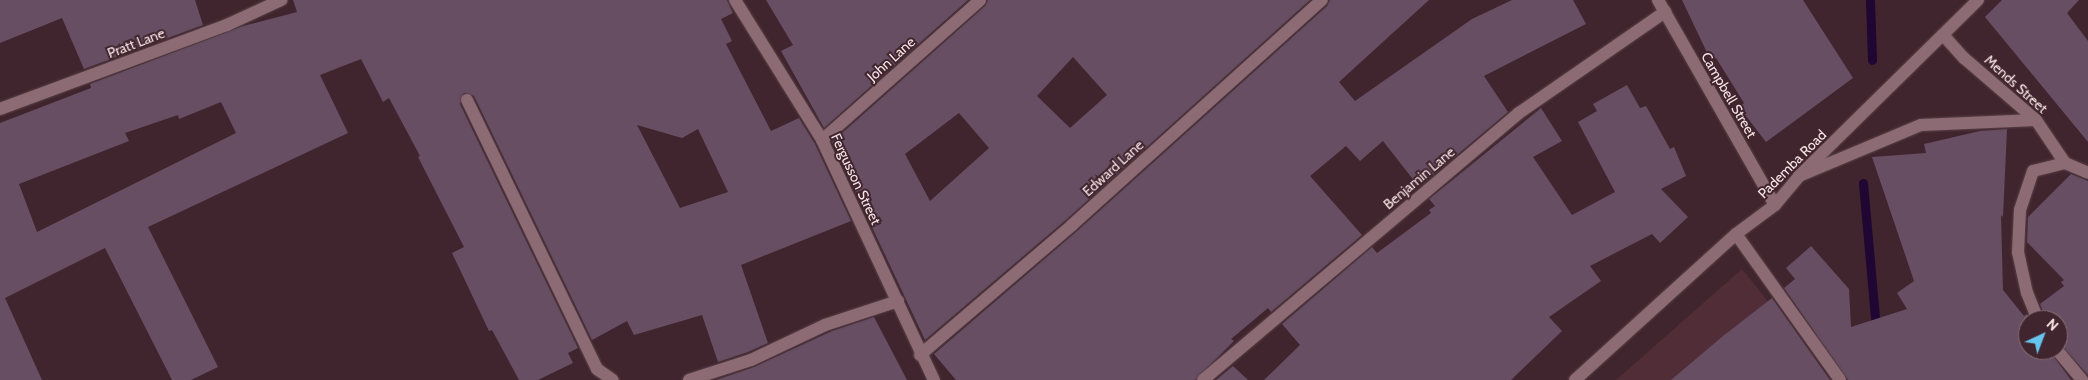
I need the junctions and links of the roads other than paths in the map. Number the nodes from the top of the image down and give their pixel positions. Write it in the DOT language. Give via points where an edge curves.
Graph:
graph roads {
  1 [pos="281,0"];
  2 [pos="735,0"];
  3 [pos="980,0"];
  4 [pos="1322,0"];
  5 [pos="1658,0"];
  6 [pos="1978,0"];
  7 [pos="1665,12"];
  8 [pos="1944,36"];
  9 [pos="467,100"];
  10 [pos="0,109"];
  11 [pos="2036,120"];
  12 [pos="822,140"];
  13 [pos="2065,163"];
  14 [pos="2088,173"];
  15 [pos="1799,176"];
  16 [pos="1775,205"];
  17 [pos="1736,234"];
  18 [pos="898,301"];
  19 [pos="2034,310"];
  20 [pos="920,355"];
  21 [pos="2066,360"];
  22 [pos="613,380"];
  23 [pos="689,380"];
  24 [pos="934,380"];
  25 [pos="1203,380"];
  26 [pos="1574,380"];
  27 [pos="1840,380"];
  28 [pos="2082,380"];
  1 -- 10 [label="street, Pratt Lane" via="227,25"];
  2 -- 12 [label="street, Fergusson Street"];
  3 -- 12 [label="street, John Lane"];
  4 -- 20 [label="street, Edward Lane" via="1079,218"];
  5 -- 7 [label="street, Campbell Street"];
  6 -- 8 [label="street, Pademba Road"];
  7 -- 16 [label="street, Campbell Street"];
  7 -- 25 [label="street, Benjamin Lane" via="1518,113"];
  8 -- 11 [label="street, Mends Street" via="1964,58"];
  8 -- 15 [label="street, Pademba Road"];
  9 -- 22 [label="street" via="597,369"];
  11 -- 13 [label="street, Mends Street"];
  11 -- 15 [label="street" via="1921,125"];
  12 -- 18 [label="street, Fergusson Street"];
  13 -- 14 [label="street"];
  13 -- 19 [label="street" via="2033,171 2020,210 2018,252"];
  15 -- 16 [label="street, Pademba Road"];
  16 -- 17 [label="street, Pademba Road"];
  17 -- 26 [label="street, Pademba Road"];
  17 -- 27 [label="street"];
  18 -- 20 [label="street, Fergusson Street"];
  18 -- 23 [label="street" via="825,326 751,360"];
  20 -- 24 [label="street, Fergusson Street"];
  21 -- 28 [label="street"];
}
